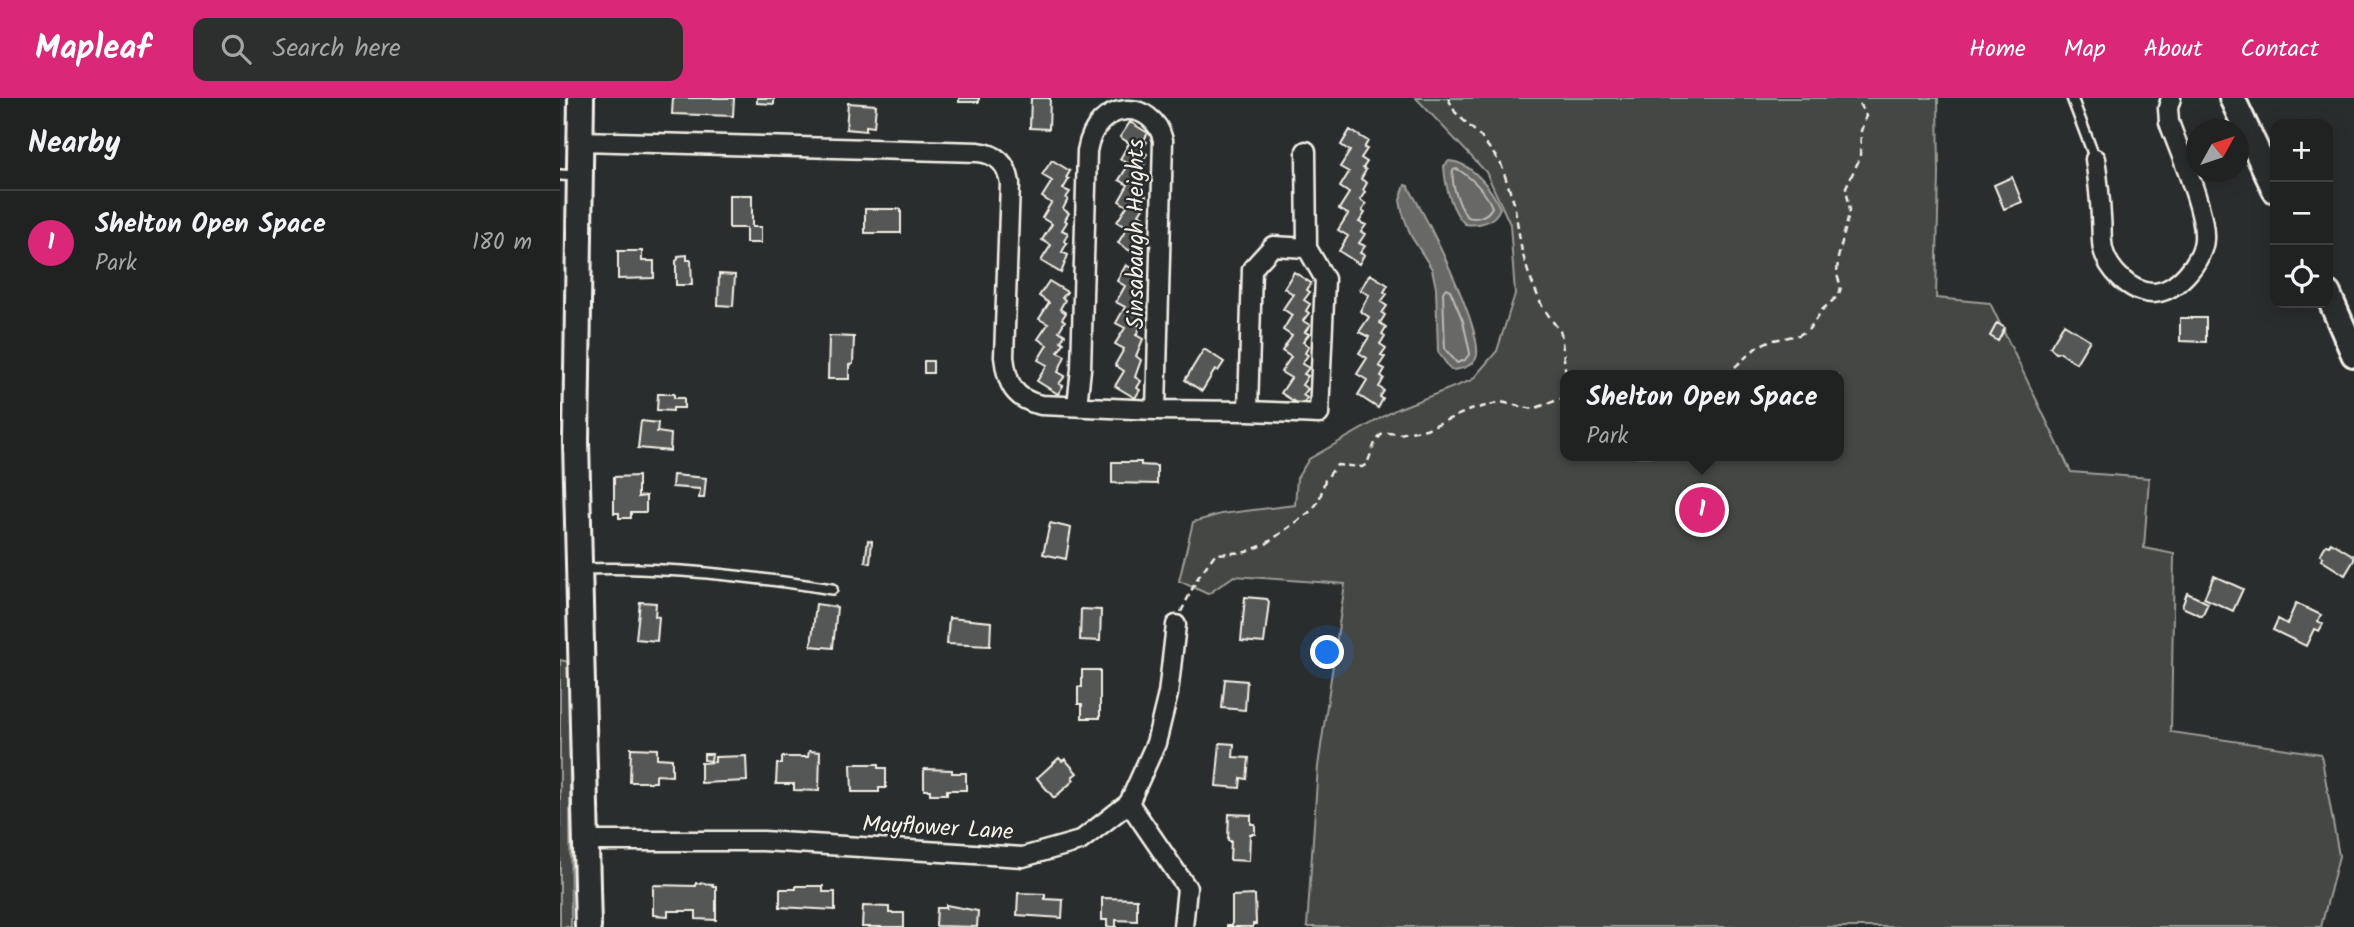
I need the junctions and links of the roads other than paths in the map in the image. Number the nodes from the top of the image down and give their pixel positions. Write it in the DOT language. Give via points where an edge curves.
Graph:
graph roads {
  1 [pos="581,98"];
  2 [pos="2072,98"];
  3 [pos="2171,98"];
  4 [pos="2232,98"];
  5 [pos="580,141"];
  6 [pos="1306,151"];
  7 [pos="2095,159"];
  8 [pos="569,176"];
  9 [pos="2271,182"];
  10 [pos="1307,248"];
  11 [pos="2333,306"];
  12 [pos="2354,354"];
  13 [pos="1077,406"];
  14 [pos="1156,410"];
  15 [pos="1248,411"];
  16 [pos="578,569"];
  17 [pos="832,589"];
  18 [pos="1176,625"];
  19 [pos="1129,803"];
  20 [pos="586,841"];
  21 [pos="588,927"];
  22 [pos="1183,927"];
  1 -- 5 [label="street"];
  2 -- 7 [label="lane"];
  3 -- 7 [label="street" via="2169,122 2203,222 2204,241 2200,259 2170,288 2154,293 2141,290 2128,285 2111,268 2103,249"];
  4 -- 9 [label="street"];
  5 -- 8 [label="street"];
  5 -- 13 [label="street" via="992,155 1003,163 1010,183 1007,377 1016,392 1030,402"];
  6 -- 10 [label="street"];
  8 -- 16 [label="street"];
  10 -- 15 [label="street" via="1273,246 1252,268"];
  10 -- 15 [label="street" via="1325,279 1319,414"];
  11 -- 12 [label="street"];
  13 -- 14 [label="street"];
  13 -- 14 [label="street, Sinsabaugh Heights" via="1087,151 1103,116 1125,106 1152,117 1163,140"];
  14 -- 15 [label="street"];
  16 -- 17 [label="lane" via="630,567"];
  16 -- 20 [label="street"];
  18 -- 19 [label="street, Mayflower Lane" via="1168,694 1156,743"];
  19 -- 20 [label="street, Mayflower Lane" via="1080,841 1023,857 764,841"];
  19 -- 22 [label="street" via="1187,888"];
  20 -- 21 [label="street"];
}
